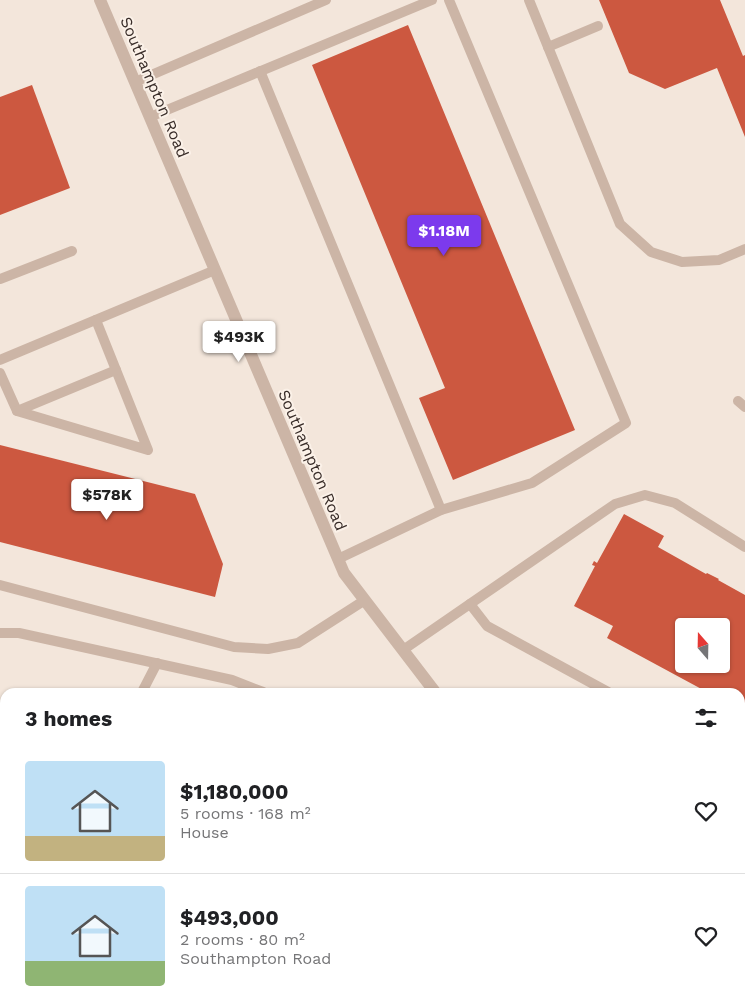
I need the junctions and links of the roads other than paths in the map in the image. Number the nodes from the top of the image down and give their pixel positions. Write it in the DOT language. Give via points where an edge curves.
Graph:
graph roads {
  1 [pos="100,0"];
  2 [pos="326,0"];
  3 [pos="432,0"];
  4 [pos="449,0"];
  5 [pos="529,0"];
  6 [pos="598,26"];
  7 [pos="548,47"];
  8 [pos="260,71"];
  9 [pos="135,82"];
  10 [pos="150,117"];
  11 [pos="745,249"];
  12 [pos="72,251"];
  13 [pos="215,270"];
  14 [pos="0,279"];
  15 [pos="96,320"];
  16 [pos="0,360"];
  17 [pos="116,370"];
  18 [pos="0,374"];
  19 [pos="17,412"];
  20 [pos="441,510"];
  21 [pos="745,546"];
  22 [pos="338,559"];
  23 [pos="0,585"];
  24 [pos="365,600"];
  25 [pos="470,604"];
  26 [pos="0,633"];
  27 [pos="403,650"];
  28 [pos="158,663"];
  29 [pos="144,688"];
  30 [pos="253,688"];
  31 [pos="432,688"];
  32 [pos="601,688"];
  1 -- 9 [label="street, Southampton Road"];
  2 -- 9 [label="lane"];
  3 -- 8 [label="lane"];
  4 -- 20 [label="lane" via="626,423 532,483"];
  5 -- 7 [label="lane"];
  6 -- 7 [label="lane"];
  7 -- 11 [label="lane" via="620,224 651,252 682,262 719,260"];
  8 -- 10 [label="lane"];
  8 -- 20 [label="lane"];
  9 -- 10 [label="street, Southampton Road"];
  10 -- 13 [label="street, Southampton Road"];
  12 -- 14 [label="lane"];
  13 -- 15 [label="lane"];
  13 -- 22 [label="street, Southampton Road"];
  15 -- 16 [label="lane"];
  15 -- 17 [label="lane"];
  17 -- 19 [label="lane"];
  17 -- 19 [label="lane" via="148,450"];
  18 -- 19 [label="lane"];
  20 -- 22 [label="lane"];
  21 -- 25 [label="lane" via="675,503 645,495 615,504"];
  22 -- 24 [label="street, Southampton Road" via="344,573"];
  23 -- 24 [label="lane" via="234,647 268,649 298,643"];
  24 -- 27 [label="street, Southampton Road"];
  25 -- 27 [label="lane"];
  25 -- 32 [label="lane" via="487,626"];
  26 -- 28 [label="lane" via="19,633"];
  27 -- 31 [label="street, Southampton Road"];
  28 -- 29 [label="lane"];
  28 -- 30 [label="lane"];
}
